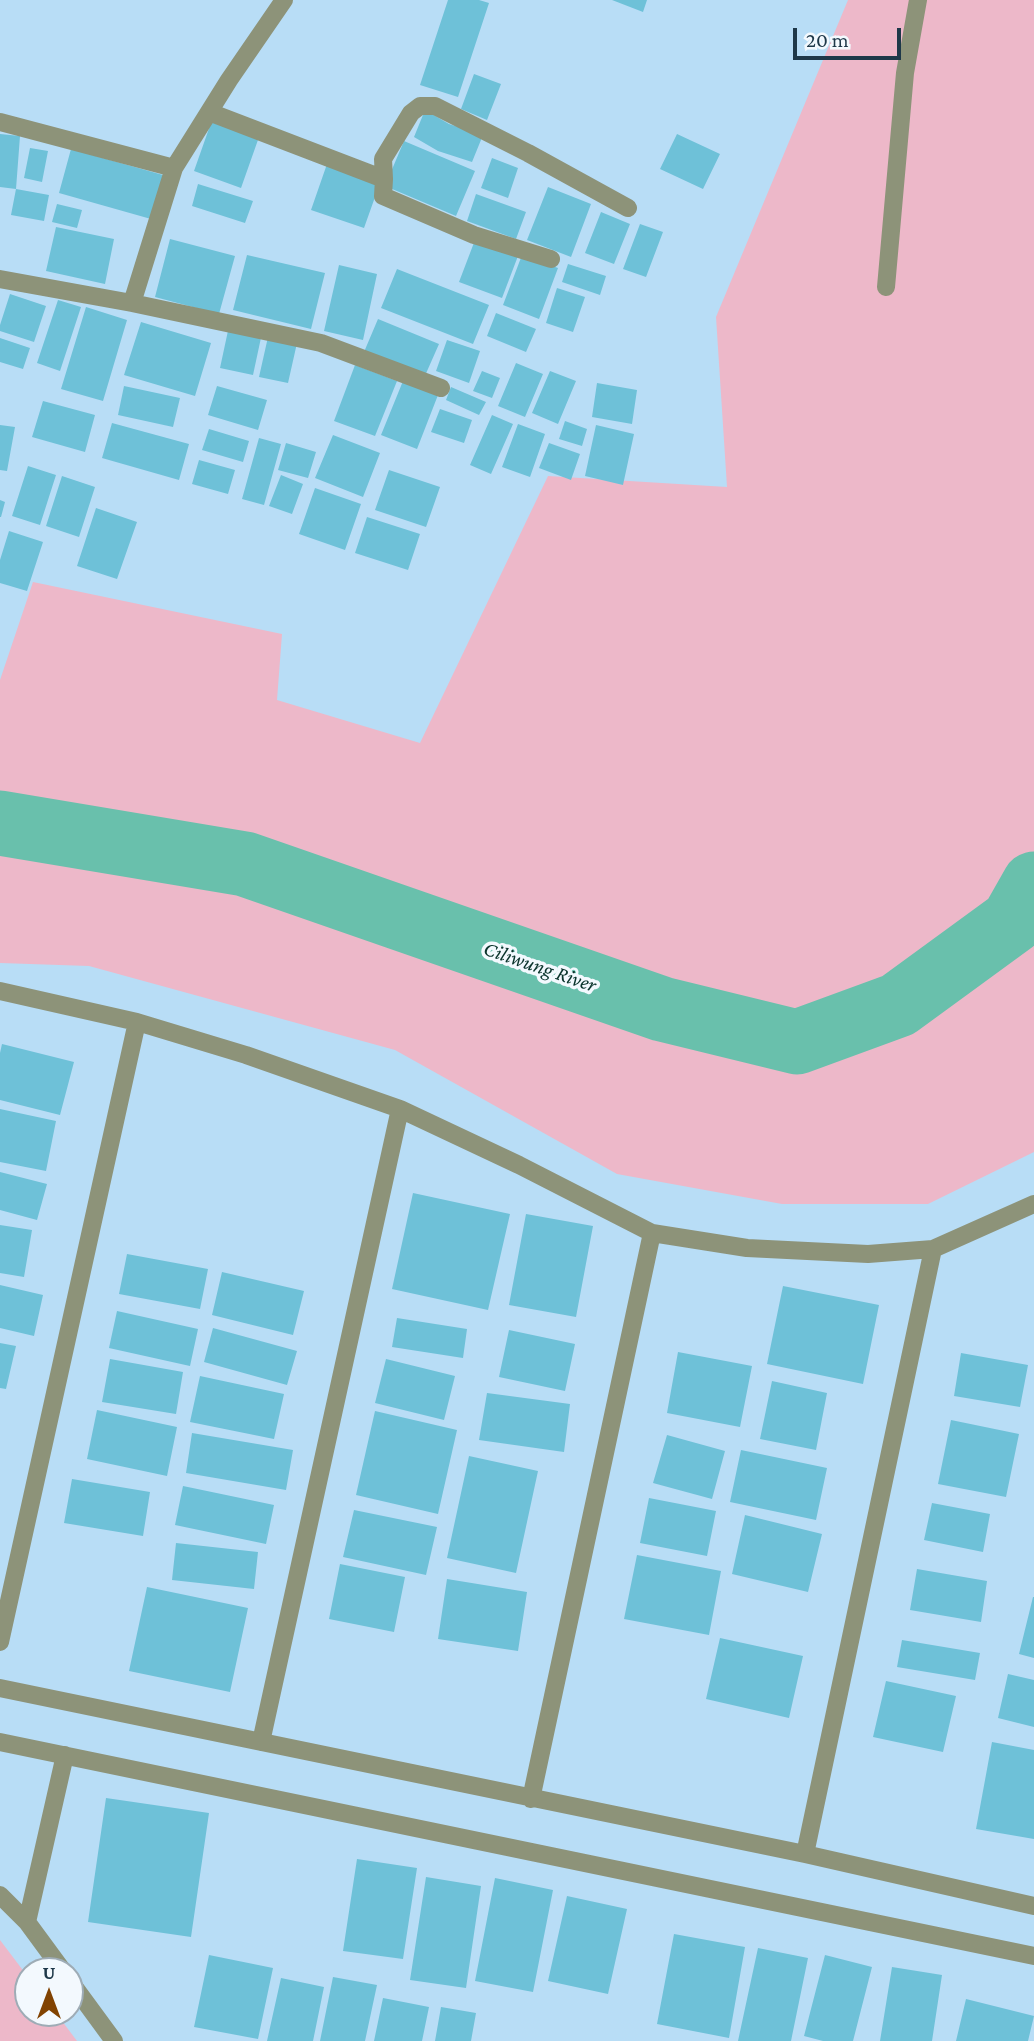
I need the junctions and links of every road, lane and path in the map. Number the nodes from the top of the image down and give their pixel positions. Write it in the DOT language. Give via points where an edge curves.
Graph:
graph roads {
  1 [pos="284,0"];
  2 [pos="918,0"];
  3 [pos="209,112"];
  4 [pos="0,122"];
  5 [pos="174,168"];
  6 [pos="384,179"];
  7 [pos="628,208"];
  8 [pos="551,259"];
  9 [pos="0,279"];
  10 [pos="886,286"];
  11 [pos="132,303"];
  12 [pos="441,388"];
  13 [pos="0,991"];
  14 [pos="136,1022"];
  15 [pos="400,1109"];
  16 [pos="1034,1204"];
  17 [pos="652,1233"];
  18 [pos="933,1250"];
  19 [pos="0,1642"];
  20 [pos="0,1688"];
  21 [pos="0,1742"];
  22 [pos="261,1742"];
  23 [pos="65,1755"];
  24 [pos="531,1799"];
  25 [pos="805,1854"];
  26 [pos="0,1895"];
  27 [pos="1034,1906"];
  28 [pos="27,1922"];
  29 [pos="1034,1955"];
  30 [pos="53,1957"];
  31 [pos="84,2000"];
  32 [pos="114,2041"];
  1 -- 3 [label="street"];
  2 -- 10 [label="street" via="905,73"];
  3 -- 5 [label="street"];
  3 -- 6 [label="street"];
  4 -- 5 [label="street"];
  5 -- 11 [label="street"];
  6 -- 7 [label="street" via="383,159 411,113 420,106 435,106"];
  6 -- 8 [label="street" via="383,197"];
  9 -- 11 [label="street"];
  11 -- 12 [label="street" via="321,343"];
  13 -- 14 [label="street"];
  14 -- 15 [label="street"];
  14 -- 19 [label="street"];
  15 -- 17 [label="street"];
  15 -- 22 [label="street"];
  16 -- 18 [label="street"];
  17 -- 18 [label="street" via="761,1248 868,1254"];
  17 -- 24 [label="street"];
  18 -- 25 [label="street"];
  20 -- 22 [label="street"];
  21 -- 23 [label="street"];
  22 -- 24 [label="street"];
  23 -- 28 [label="street"];
  23 -- 29 [label="street"];
  24 -- 25 [label="street"];
  25 -- 27 [label="street"];
  26 -- 28 [label="street"];
  28 -- 30 [label="street"];
  31 -- 32 [label="street"];
}
